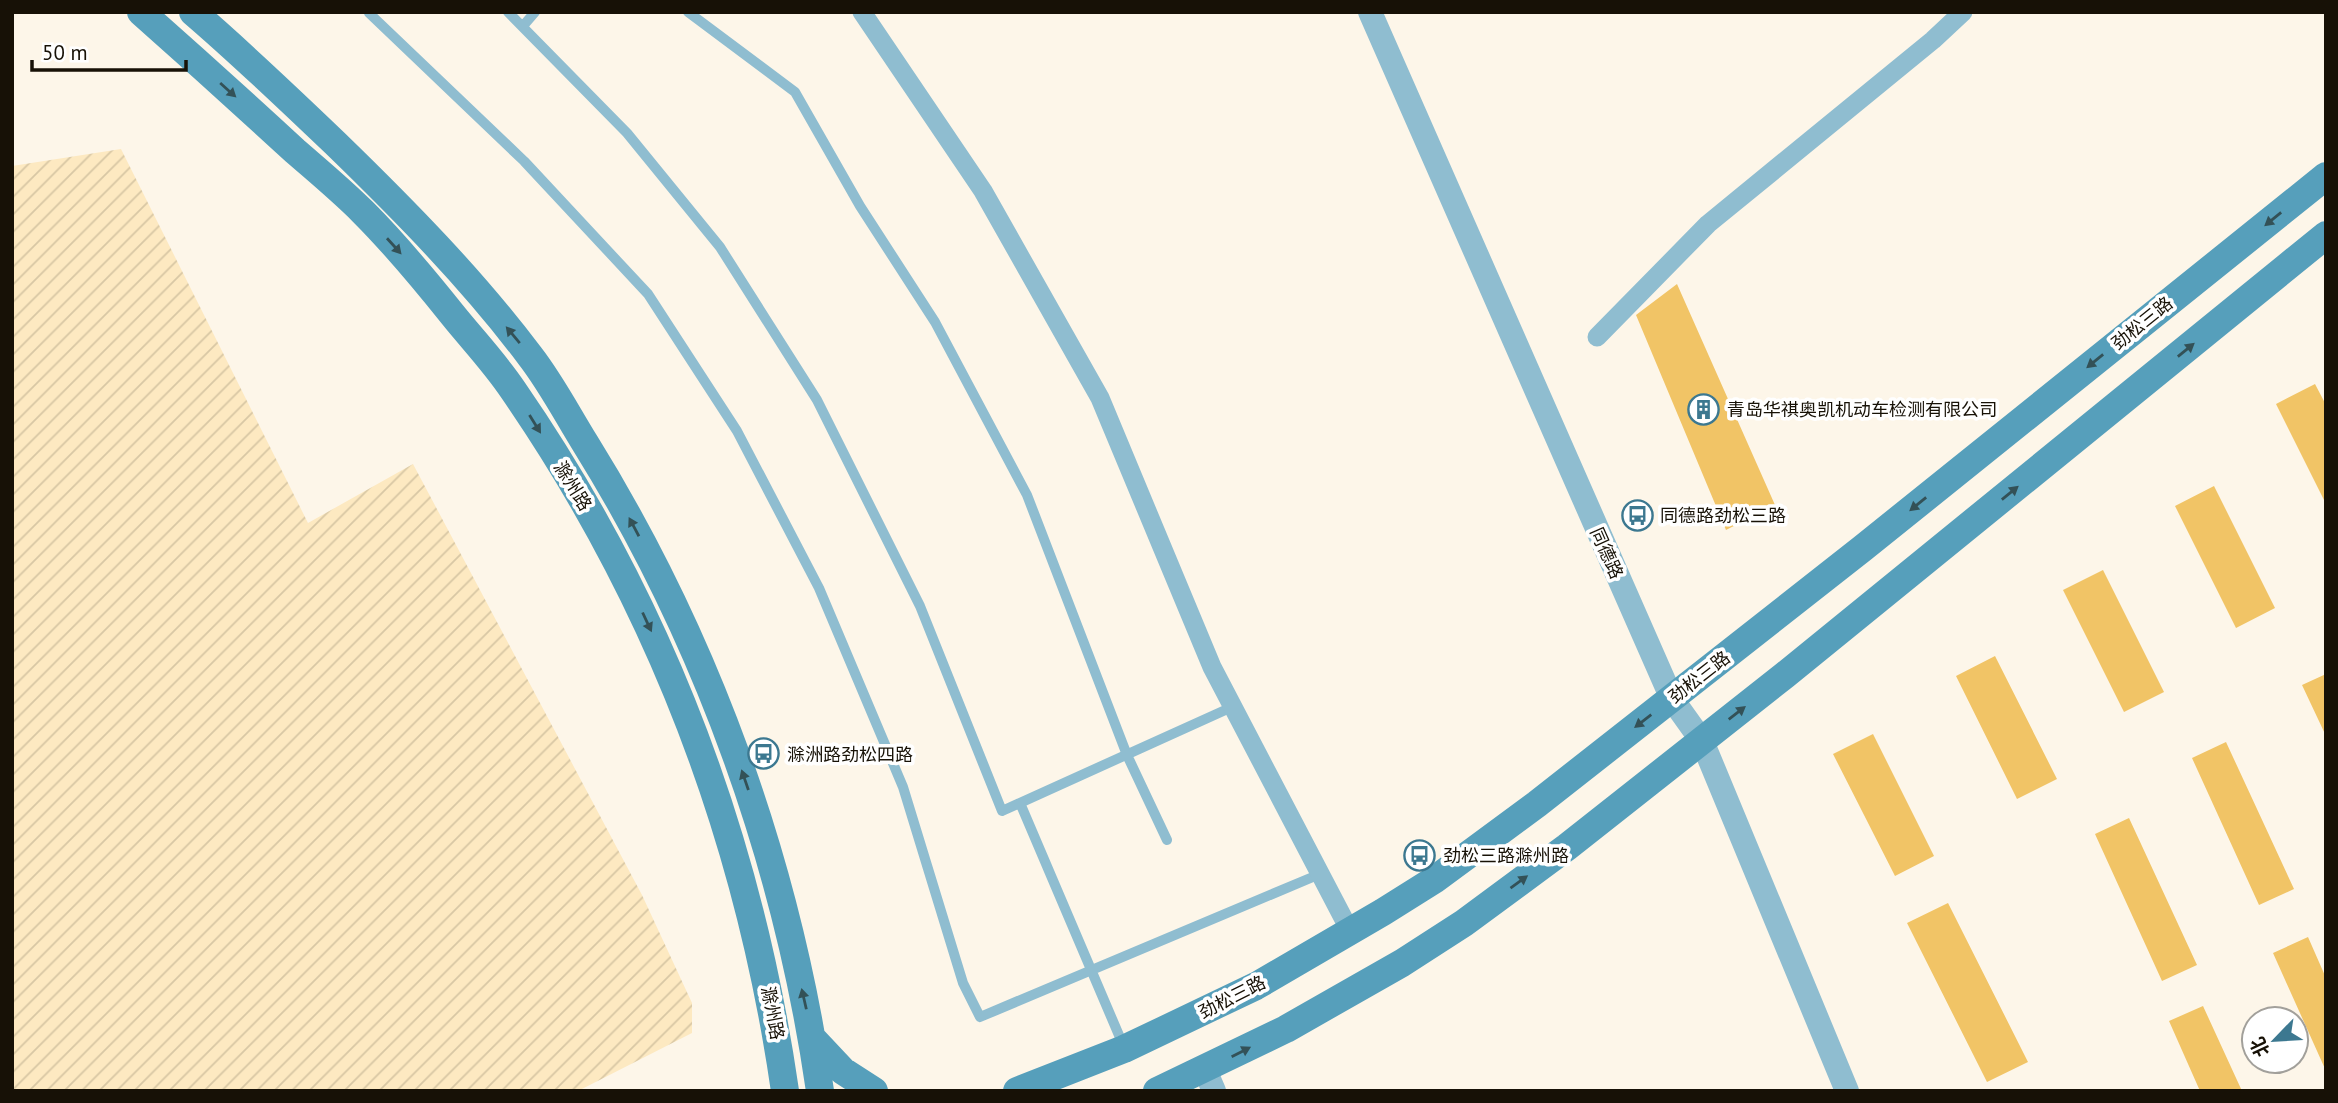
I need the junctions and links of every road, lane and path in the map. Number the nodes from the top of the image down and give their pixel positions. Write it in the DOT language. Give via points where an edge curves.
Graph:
graph roads {
  1 [pos="141,12"];
  2 [pos="193,12"];
  3 [pos="508,12"];
  4 [pos="535,12"];
  5 [pos="688,12"];
  6 [pos="862,12"];
  7 [pos="1370,12"];
  8 [pos="1963,12"];
  9 [pos="369,13"];
  10 [pos="523,26"];
  11 [pos="2326,176"];
  12 [pos="2326,235"];
  13 [pos="1597,337"];
  14 [pos="1672,699"];
  15 [pos="1232,707"];
  16 [pos="1702,741"];
  17 [pos="1126,755"];
  18 [pos="1020,803"];
  19 [pos="1167,840"];
  20 [pos="1320,874"];
  21 [pos="1350,931"];
  22 [pos="1091,970"];
  23 [pos="812,1038"];
  24 [pos="1124,1049"];
  25 [pos="1210,1080"];
  26 [pos="785,1091"];
  27 [pos="820,1091"];
  28 [pos="873,1091"];
  29 [pos="1017,1091"];
  30 [pos="1157,1091"];
  31 [pos="1847,1091"];
  1 -- 26 [label="main road, 滁州路, one-way" via="363,212 419,274 512,388 587,506 667,663 706,764 750,907 775,1017"];
  23 -- 2 [label="main road, 滁州路, one-way" via="780,897 727,728 696,653 615,490 530,356 451,261 384,191"];
  3 -- 10 [label="lane"];
  4 -- 10 [label="lane"];
  5 -- 17 [label="lane" via="795,92 860,206 935,322 1027,495"];
  6 -- 15 [label="street" via="983,191 1100,398"];
  7 -- 14 [label="street, 同德路"];
  8 -- 13 [label="street" via="1708,225"];
  9 -- 22 [label="lane" via="524,161 648,294 737,431 819,588 903,787 963,983 980,1017"];
  10 -- 18 [label="lane" via="627,133 720,247 817,400 919,606 1002,811"];
  11 -- 14 [label="main road, 劲松三路, one-way"];
  16 -- 12 [label="main road, one-way"];
  14 -- 16 [label="street, 同德路"];
  14 -- 21 [label="main road, 劲松三路, one-way" via="1434,880"];
  15 -- 17 [label="lane"];
  15 -- 20 [label="street"];
  25 -- 16 [label="main road, one-way" via="1464,923"];
  16 -- 31 [label="street, 同德路"];
  17 -- 18 [label="lane"];
  17 -- 19 [label="lane"];
  18 -- 22 [label="lane"];
  20 -- 21 [label="street"];
  20 -- 22 [label="lane"];
  21 -- 24 [label="main road, 劲松三路" via="1256,986"];
  22 -- 24 [label="lane"];
  23 -- 27 [label="main road, 滁州路"];
  23 -- 28 [label="main road" via="843,1071"];
  24 -- 29 [label="main road, 劲松三路"];
  25 -- 30 [label="main road"];
}
